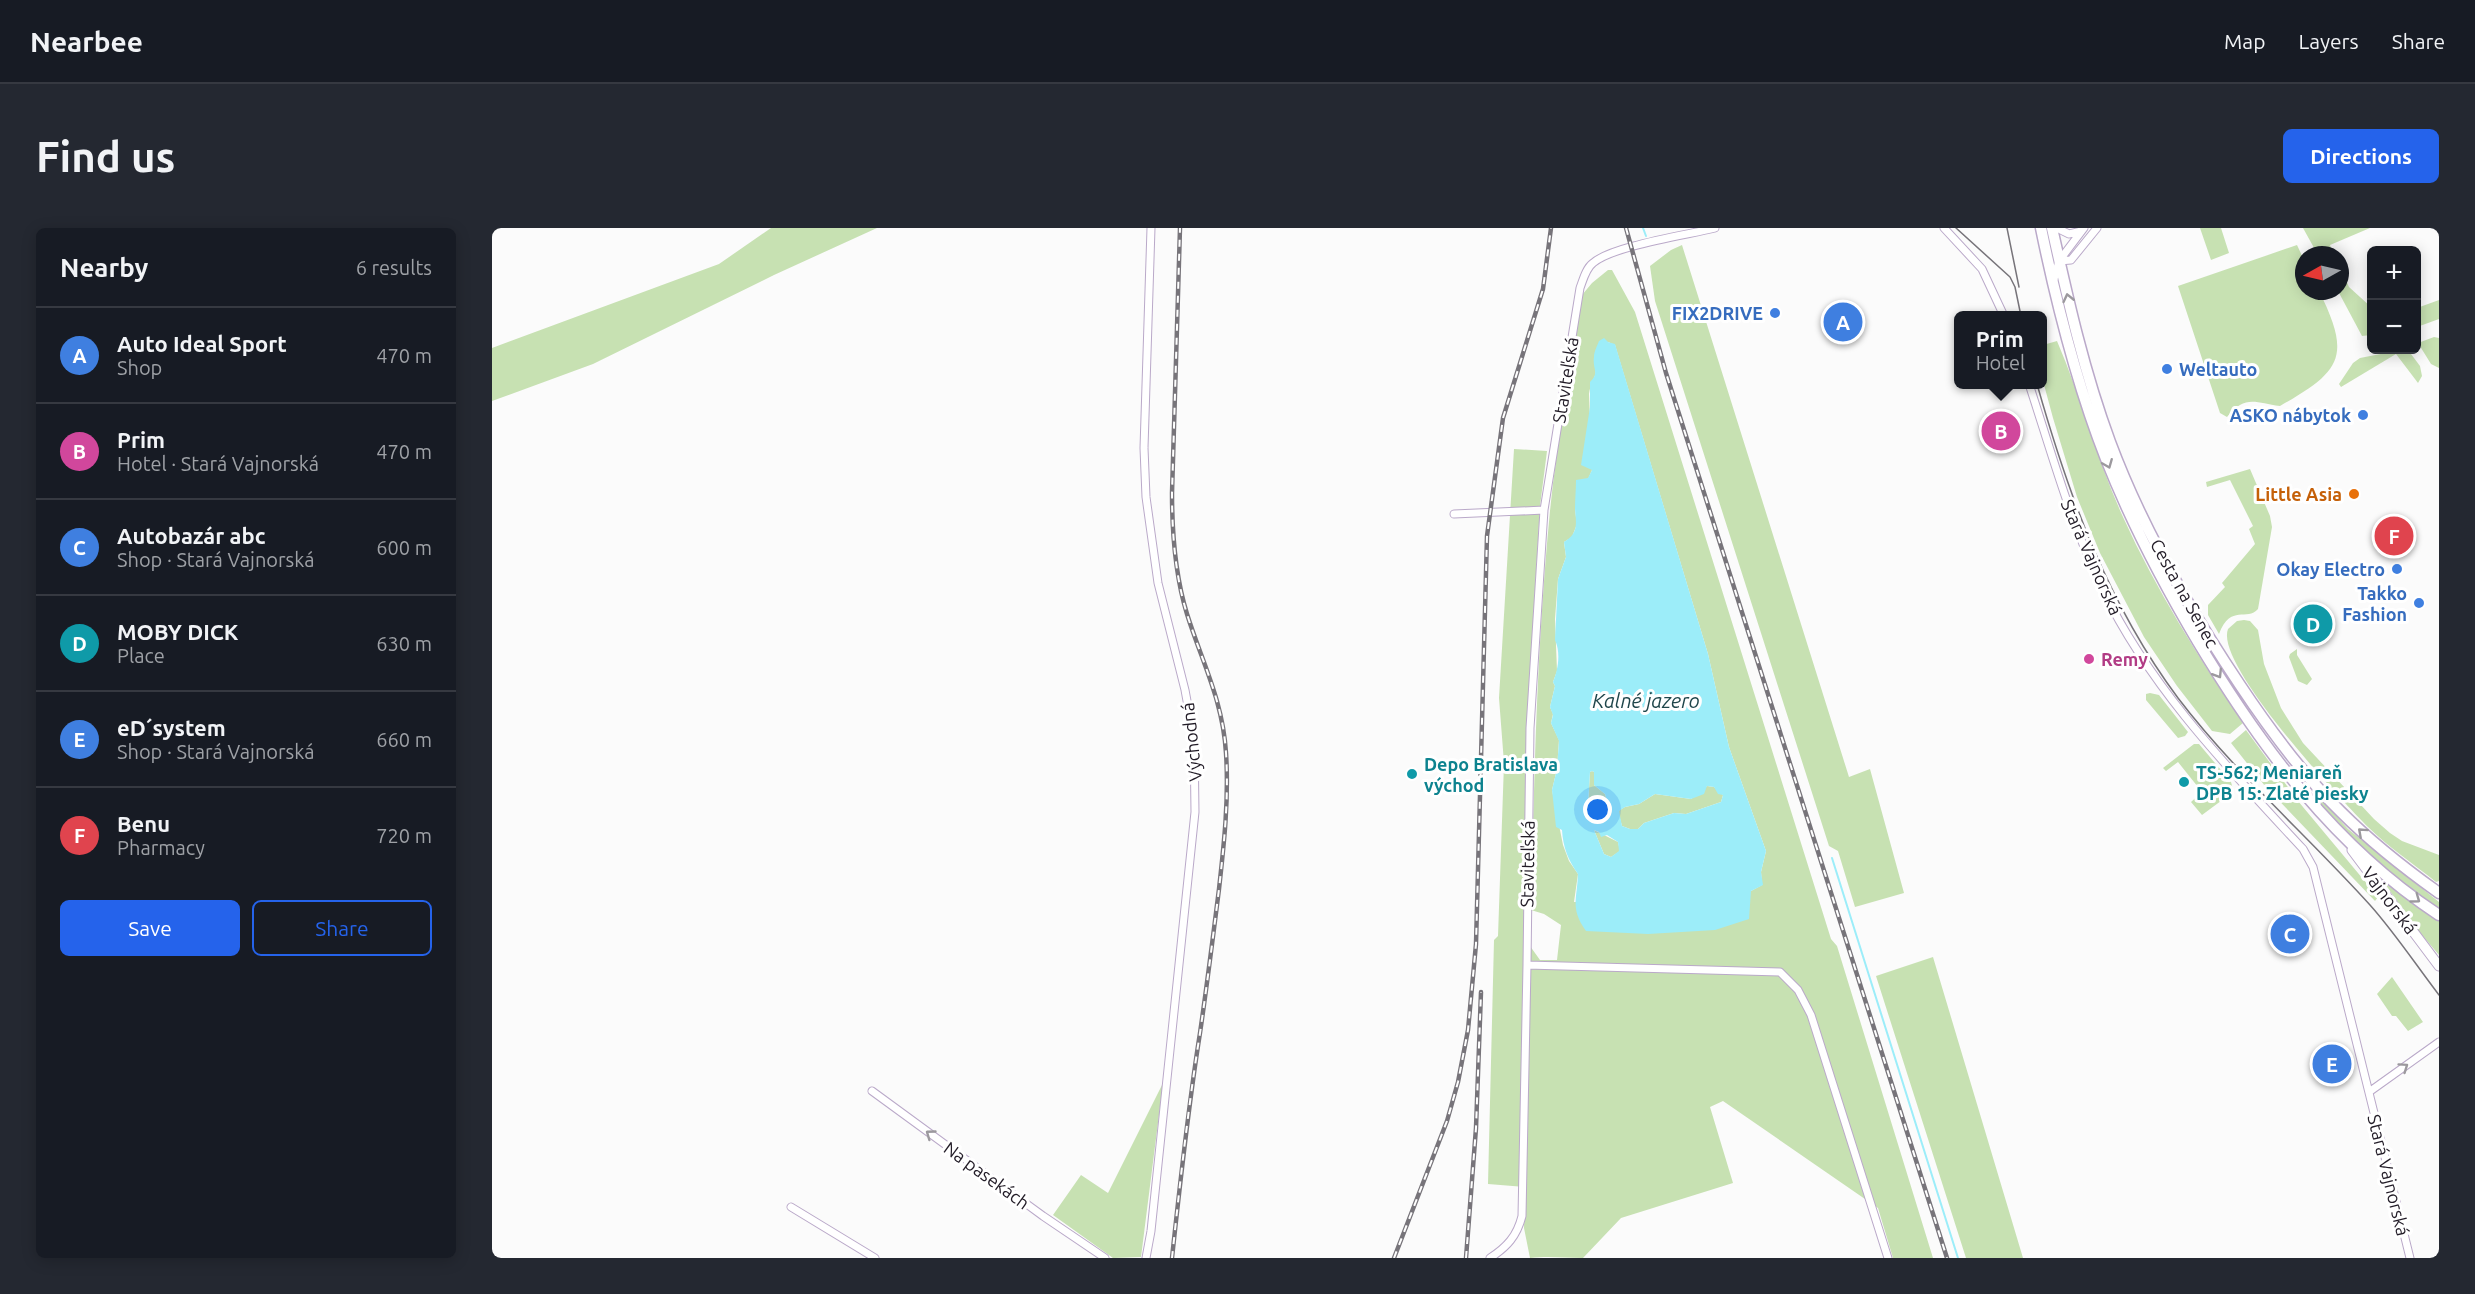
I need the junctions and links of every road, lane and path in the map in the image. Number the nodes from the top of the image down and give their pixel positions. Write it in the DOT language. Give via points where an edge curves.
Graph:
graph roads {
  1 [pos="1151,228"];
  2 [pos="1715,228"];
  3 [pos="1944,228"];
  4 [pos="2057,228"];
  5 [pos="2097,228"];
  6 [pos="2045,230"];
  7 [pos="2082,230"];
  8 [pos="2059,261"];
  9 [pos="2053,285"];
  10 [pos="2002,311"];
  11 [pos="2031,389"];
  12 [pos="1544,510"];
  13 [pos="1454,514"];
  14 [pos="2339,834"];
  15 [pos="2439,893"];
  16 [pos="2439,915"];
  17 [pos="1527,965"];
  18 [pos="2439,966"];
  19 [pos="2439,1042"];
  20 [pos="872,1091"];
  21 [pos="2369,1092"];
  22 [pos="791,1207"];
  23 [pos="875,1258"];
  24 [pos="1105,1258"];
  25 [pos="1146,1258"];
  26 [pos="1490,1258"];
  27 [pos="1888,1258"];
  28 [pos="2410,1258"];
  1 -- 25 [label="street, Východná" via="1146,497 1158,583 1190,715 1196,784"];
  2 -- 12 [label="street, Staviteľská" via="1630,248 1591,264 1580,288"];
  3 -- 10 [label="street" via="1982,269"];
  4 -- 7 [label="street" via="2069,234"];
  5 -- 8 [label="street" via="2071,260"];
  6 -- 8 [label="main road, Cesta na Senec"];
  6 -- 9 [label="main road, Cesta na Senec"];
  7 -- 8 [label="street"];
  8 -- 9 [label="street"];
  15 -- 8 [label="main road, Cesta na Senec, one-way" via="2364,834 2303,771 2252,703 2181,591 2109,439 2087,374"];
  9 -- 14 [label="main road, Cesta na Senec, one-way" via="2071,355 2106,459 2160,575 2260,737"];
  11 -- 21 [label="street, Stará Vajnorská" via="2081,542 2122,624 2183,714 2303,849 2313,867"];
  12 -- 13 [label="street"];
  12 -- 17 [label="street, Staviteľská" via="1530,728"];
  14 -- 16 [label="main road, Cesta na Senec, one-way" via="2373,866"];
  14 -- 18 [label="main road, Vajnorská"];
  17 -- 26 [label="street, Staviteľská" via="1522,1216 1519,1230"];
  17 -- 27 [label="street" via="1780,972 1798,990 1811,1015"];
  21 -- 19 [label="street, Stará Vajnorská, one-way"];
  24 -- 20 [label="street, Na pasekách, one-way"];
  21 -- 28 [label="street, Stará Vajnorská"];
  22 -- 23 [label="street"];
}
